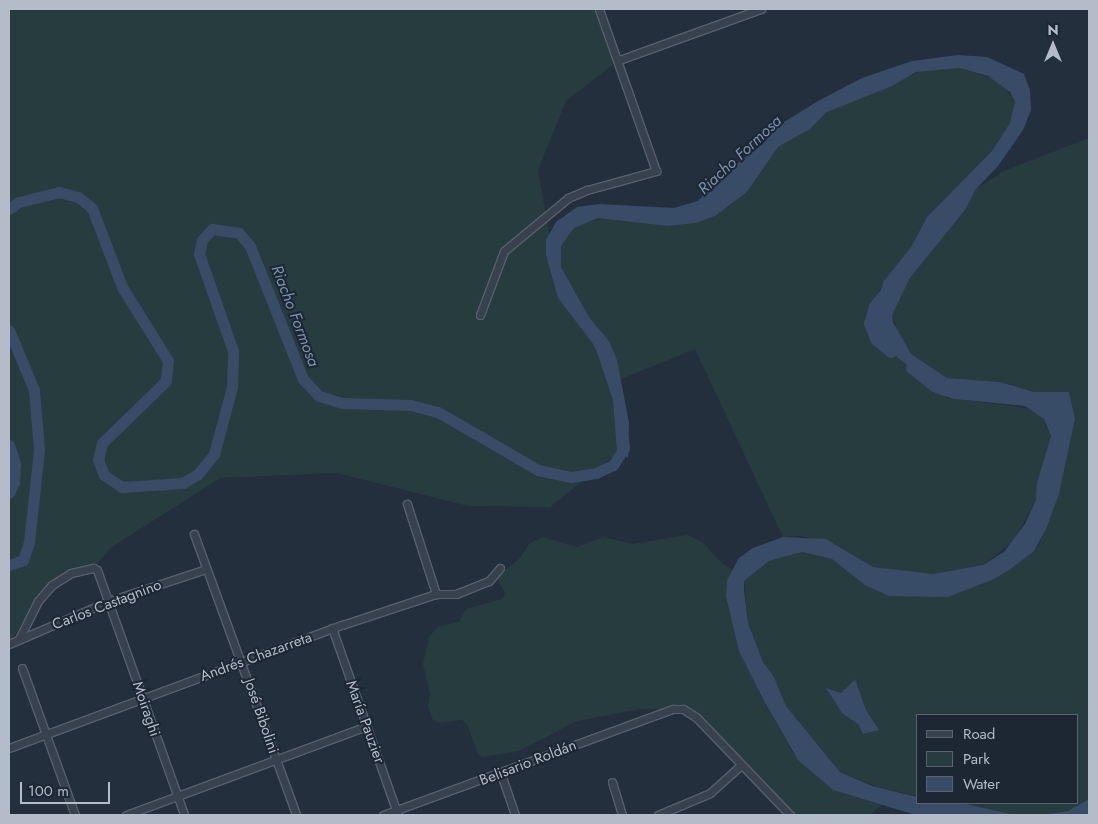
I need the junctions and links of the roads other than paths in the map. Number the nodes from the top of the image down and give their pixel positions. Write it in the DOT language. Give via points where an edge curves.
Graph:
graph roads {
  1 [pos="599,9"];
  2 [pos="761,9"];
  3 [pos="619,60"];
  4 [pos="480,315"];
  5 [pos="407,504"];
  6 [pos="194,534"];
  7 [pos="500,568"];
  8 [pos="206,569"];
  9 [pos="436,594"];
  10 [pos="109,602"];
  11 [pos="332,628"];
  12 [pos="20,639"];
  13 [pos="9,644"];
  14 [pos="243,662"];
  15 [pos="22,668"];
  16 [pos="142,698"];
  17 [pos="366,726"];
  18 [pos="47,734"];
  19 [pos="9,748"];
  20 [pos="276,758"];
  21 [pos="741,765"];
  22 [pos="501,774"];
  23 [pos="612,782"];
  24 [pos="177,796"];
  25 [pos="397,813"];
  26 [pos="75,815"];
  27 [pos="126,815"];
  28 [pos="184,815"];
  29 [pos="296,815"];
  30 [pos="383,815"];
  31 [pos="515,815"];
  32 [pos="622,815"];
  33 [pos="658,815"];
  34 [pos="790,815"];
  1 -- 3 [label="street"];
  2 -- 3 [label="street"];
  3 -- 4 [label="street" via="656,171 568,198 504,251"];
  5 -- 9 [label="street"];
  6 -- 8 [label="street, José Bibolini"];
  7 -- 9 [label="street, Andrés Chazarreta" via="490,581 456,594"];
  8 -- 10 [label="street, Carlos Castagnino"];
  8 -- 14 [label="street, José Bibolini"];
  9 -- 11 [label="street, Andrés Chazarreta"];
  10 -- 12 [label="street, Carlos Castagnino"];
  10 -- 12 [label="street, Moiraghi" via="97,570 71,573 43,593"];
  10 -- 16 [label="street, Moiraghi"];
  11 -- 14 [label="street, Andrés Chazarreta"];
  11 -- 17 [label="street, María Pauzier"];
  12 -- 13 [label="street, Carlos Castagnino"];
  14 -- 16 [label="street, Andrés Chazarreta"];
  14 -- 20 [label="street, José Bibolini"];
  15 -- 18 [label="street"];
  16 -- 18 [label="street, Andrés Chazarreta"];
  16 -- 24 [label="street, Moiraghi"];
  17 -- 20 [label="street"];
  17 -- 25 [label="street, María Pauzier"];
  18 -- 19 [label="street, Andrés Chazarreta"];
  18 -- 26 [label="street"];
  20 -- 24 [label="street"];
  20 -- 29 [label="street, José Bibolini"];
  21 -- 22 [label="street, Belisario Roldán" via="696,717 683,709 673,709"];
  21 -- 33 [label="street" via="710,793"];
  21 -- 34 [label="street"];
  22 -- 25 [label="street, Belisario Roldán"];
  22 -- 31 [label="street"];
  23 -- 32 [label="street"];
  24 -- 27 [label="street"];
  24 -- 28 [label="street, Moiraghi"];
  25 -- 30 [label="street, Belisario Roldán"];
}
